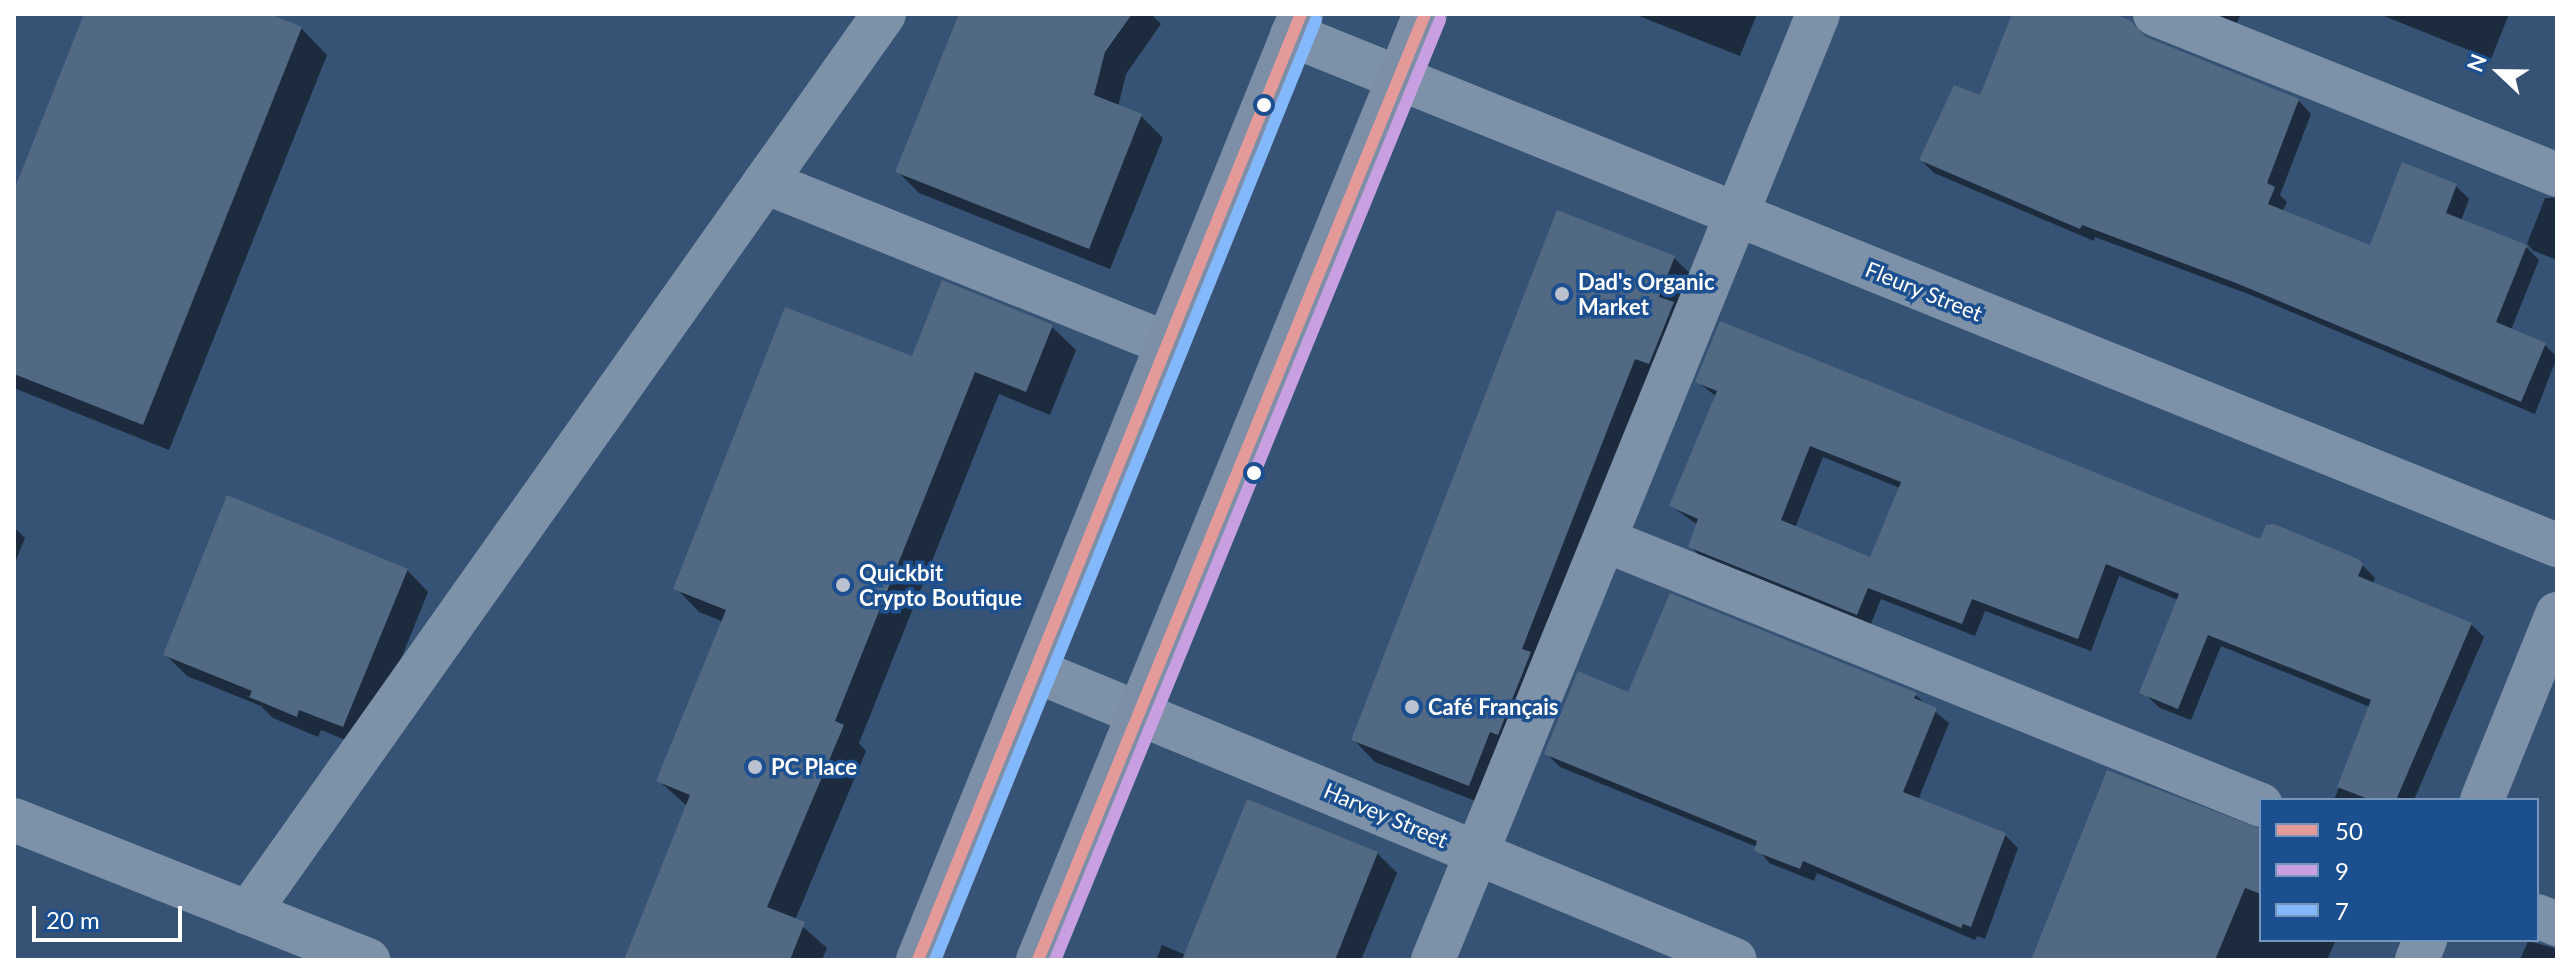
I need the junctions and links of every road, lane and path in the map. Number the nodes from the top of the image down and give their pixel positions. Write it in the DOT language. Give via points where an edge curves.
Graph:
graph roads {
  1 [pos="884,14"];
  2 [pos="1425,14"];
  3 [pos="1818,14"];
  4 [pos="2155,14"];
  5 [pos="1296,24"];
  6 [pos="1399,78"];
  7 [pos="2557,175"];
  8 [pos="765,182"];
  9 [pos="1739,217"];
  10 [pos="1168,344"];
  11 [pos="1607,541"];
  12 [pos="2557,545"];
  13 [pos="2557,614"];
  14 [pos="1036,671"];
  15 [pos="1137,711"];
  16 [pos="2483,798"];
  17 [pos="2259,804"];
  18 [pos="14,820"];
  19 [pos="1476,852"];
  20 [pos="248,913"];
  21 [pos="368,960"];
  22 [pos="918,960"];
  23 [pos="1038,960"];
  24 [pos="1433,960"];
  25 [pos="1735,960"];
  1 -- 8 [label="street"];
  2 -- 6 [label="main road"];
  3 -- 9 [label="street"];
  4 -- 7 [label="street"];
  5 -- 6 [label="street, Fleury Street"];
  5 -- 10 [label="main road"];
  6 -- 9 [label="street, Fleury Street"];
  6 -- 15 [label="main road"];
  8 -- 10 [label="street"];
  8 -- 20 [label="street"];
  9 -- 11 [label="street"];
  9 -- 12 [label="street, Fleury Street"];
  10 -- 14 [label="main road"];
  11 -- 17 [label="street"];
  11 -- 19 [label="street"];
  13 -- 16 [label="street"];
  14 -- 15 [label="street, Harvey Street"];
  14 -- 22 [label="main road"];
  15 -- 19 [label="street, Harvey Street"];
  15 -- 23 [label="main road"];
  18 -- 20 [label="street"];
  19 -- 24 [label="street"];
  19 -- 25 [label="street, Harvey Street"];
  20 -- 21 [label="street"];
}
